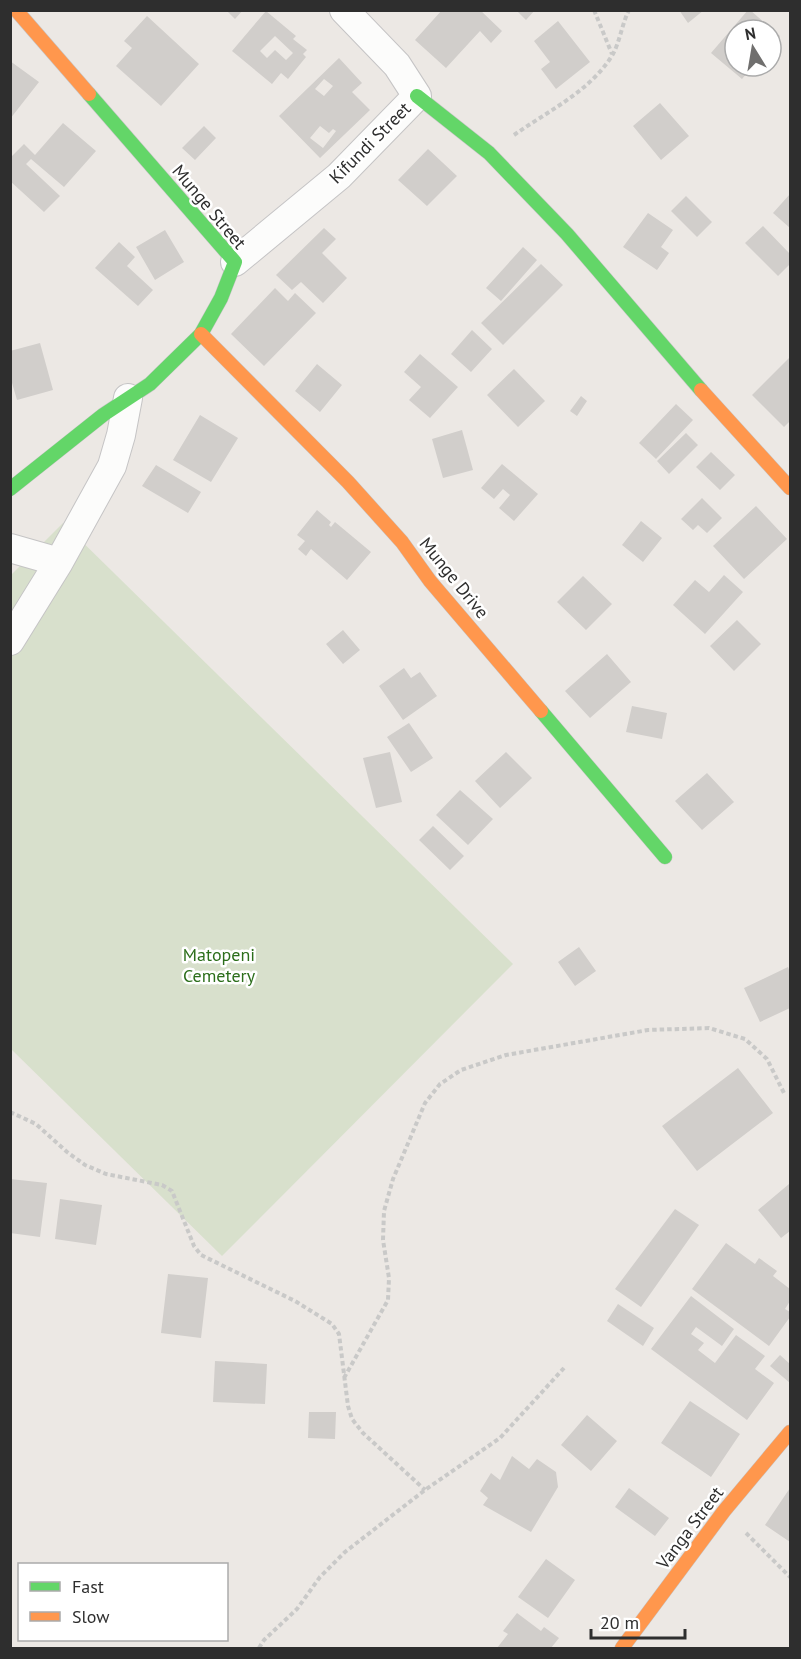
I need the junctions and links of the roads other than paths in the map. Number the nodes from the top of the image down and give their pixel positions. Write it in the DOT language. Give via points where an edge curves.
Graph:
graph roads {
  1 [pos="16,10"];
  2 [pos="344,10"];
  3 [pos="417,96"];
  4 [pos="235,262"];
  5 [pos="201,334"];
  6 [pos="128,398"];
  7 [pos="790,488"];
  8 [pos="10,489"];
  9 [pos="10,548"];
  10 [pos="59,562"];
  11 [pos="10,641"];
  12 [pos="665,857"];
  13 [pos="790,1432"];
  14 [pos="622,1648"];
  1 -- 4 [label="street, Munge Street"];
  2 -- 3 [label="street, Kifundi Street" via="397,65"];
  3 -- 4 [label="street, Kifundi Street" via="339,176"];
  3 -- 7 [label="street" via="489,153 567,234"];
  4 -- 5 [label="street, Munge Street"];
  5 -- 6 [label="street, Munge Street" via="150,384"];
  5 -- 12 [label="street, Munge Drive" via="394,533 430,581"];
  6 -- 8 [label="street, Munge Street"];
  6 -- 10 [label="street" via="112,466"];
  9 -- 10 [label="street"];
  10 -- 11 [label="street"];
  13 -- 14 [label="street, Vanga Street" via="724,1511"];
}
